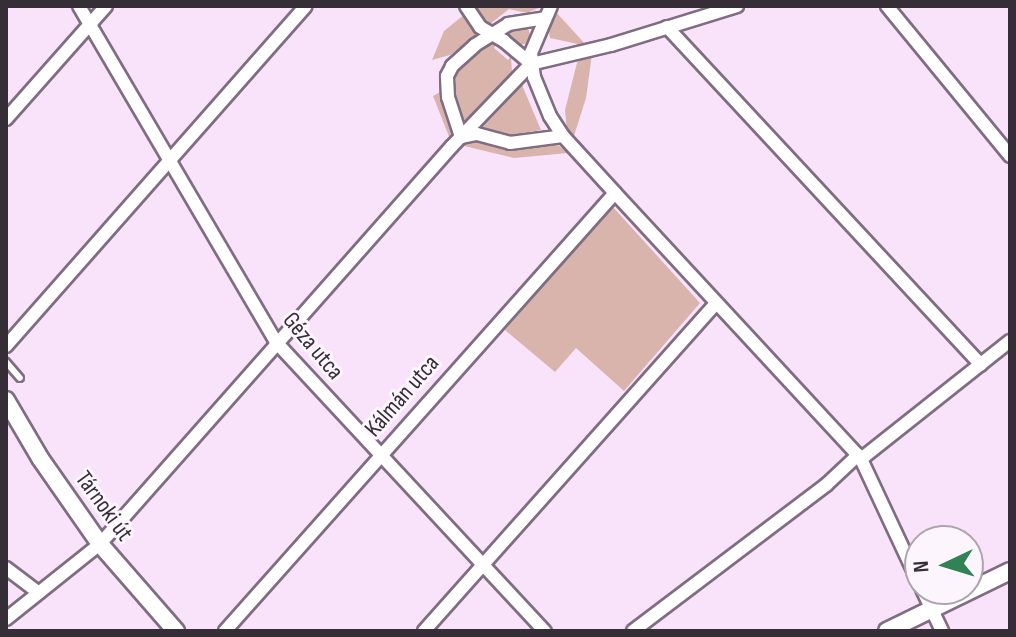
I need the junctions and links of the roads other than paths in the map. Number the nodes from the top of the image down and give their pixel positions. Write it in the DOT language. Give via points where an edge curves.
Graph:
graph roads {
  1 [pos="79,6"];
  2 [pos="106,6"];
  3 [pos="306,6"];
  4 [pos="466,6"];
  5 [pos="551,6"];
  6 [pos="737,6"];
  7 [pos="887,6"];
  8 [pos="544,18"];
  9 [pos="90,24"];
  10 [pos="667,27"];
  11 [pos="491,34"];
  12 [pos="531,64"];
  13 [pos="6,119"];
  14 [pos="563,136"];
  15 [pos="461,137"];
  16 [pos="1010,156"];
  17 [pos="171,162"];
  18 [pos="615,193"];
  19 [pos="716,303"];
  20 [pos="1010,341"];
  21 [pos="276,342"];
  22 [pos="6,346"];
  23 [pos="6,362"];
  24 [pos="981,365"];
  25 [pos="20,378"];
  26 [pos="6,400"];
  27 [pos="380,454"];
  28 [pos="859,457"];
  29 [pos="100,544"];
  30 [pos="904,551"];
  31 [pos="484,566"];
  32 [pos="6,568"];
  33 [pos="1010,571"];
  34 [pos="39,593"];
  35 [pos="929,605"];
  36 [pos="931,610"];
  37 [pos="6,619"];
  38 [pos="176,631"];
  39 [pos="225,631"];
  40 [pos="424,631"];
  41 [pos="545,631"];
  42 [pos="633,631"];
  43 [pos="887,631"];
  44 [pos="942,631"];
  1 -- 9 [label="street, Géza utca"];
  2 -- 9 [label="street"];
  3 -- 17 [label="street"];
  4 -- 11 [label="street"];
  5 -- 8 [label="street"];
  6 -- 10 [label="street"];
  7 -- 16 [label="street"];
  8 -- 11 [label="street" via="517,21"];
  8 -- 12 [label="street"];
  9 -- 13 [label="street"];
  9 -- 17 [label="street, Géza utca"];
  10 -- 12 [label="street"];
  10 -- 24 [label="street"];
  11 -- 12 [label="street"];
  11 -- 15 [label="street" via="460,58 447,76"];
  12 -- 14 [label="street"];
  12 -- 15 [label="street"];
  14 -- 15 [label="street" via="510,143 477,134"];
  14 -- 18 [label="street"];
  15 -- 21 [label="street"];
  17 -- 21 [label="street, Géza utca"];
  17 -- 22 [label="street"];
  18 -- 19 [label="street"];
  18 -- 27 [label="street, Kálmán utca"];
  19 -- 28 [label="street"];
  19 -- 31 [label="street"];
  20 -- 24 [label="street"];
  21 -- 27 [label="street, Géza utca"];
  21 -- 29 [label="street"];
  23 -- 25 [label="lane"];
  24 -- 28 [label="street"];
  26 -- 29 [label="street, Tárnoki út"];
  27 -- 31 [label="street, Géza utca"];
  27 -- 39 [label="street, Kálmán utca"];
  28 -- 30 [label="street"];
  28 -- 42 [label="street"];
  29 -- 34 [label="street"];
  29 -- 38 [label="street, Tárnoki út"];
  31 -- 40 [label="street"];
  31 -- 41 [label="street, Géza utca"];
  32 -- 34 [label="street"];
  33 -- 36 [label="street"];
  34 -- 37 [label="street"];
  35 -- 36 [label="street"];
  36 -- 43 [label="street"];
  36 -- 44 [label="street"];
}
